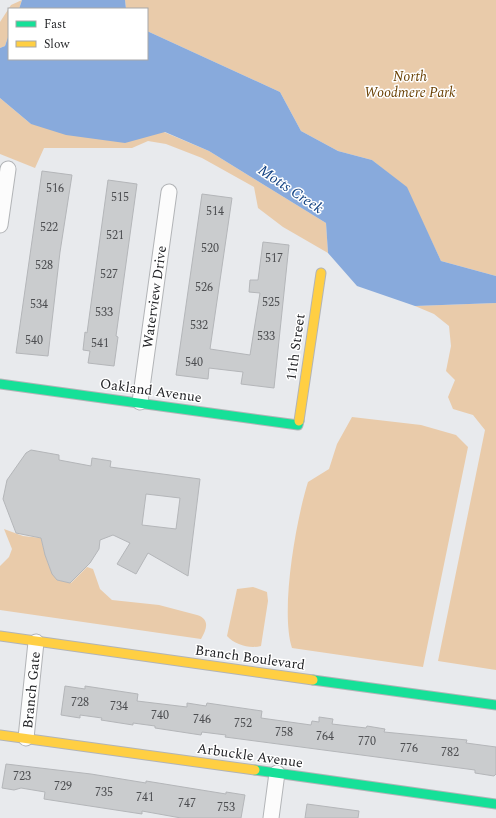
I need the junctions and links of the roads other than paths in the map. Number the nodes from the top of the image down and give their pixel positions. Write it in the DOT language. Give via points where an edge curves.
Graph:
graph roads {
  1 [pos="8,169"];
  2 [pos="169,192"];
  3 [pos="0,225"];
  4 [pos="321,273"];
  5 [pos="0,384"];
  6 [pos="140,402"];
  7 [pos="298,425"];
  8 [pos="0,636"];
  9 [pos="36,642"];
  10 [pos="496,705"];
  11 [pos="0,735"];
  12 [pos="26,738"];
  13 [pos="277,773"];
  14 [pos="496,804"];
  15 [pos="271,818"];
  1 -- 3 [label="street"];
  2 -- 6 [label="street, Waterview Drive"];
  4 -- 7 [label="street, 11th Street"];
  5 -- 6 [label="street, Oakland Avenue"];
  6 -- 7 [label="street, Oakland Avenue"];
  8 -- 9 [label="street, Branch Boulevard"];
  9 -- 10 [label="street, Branch Boulevard"];
  9 -- 12 [label="street, Branch Gate"];
  11 -- 12 [label="street, Arbuckle Avenue"];
  12 -- 13 [label="street, Arbuckle Avenue"];
  13 -- 14 [label="street, Arbuckle Avenue"];
  13 -- 15 [label="street"];
}
